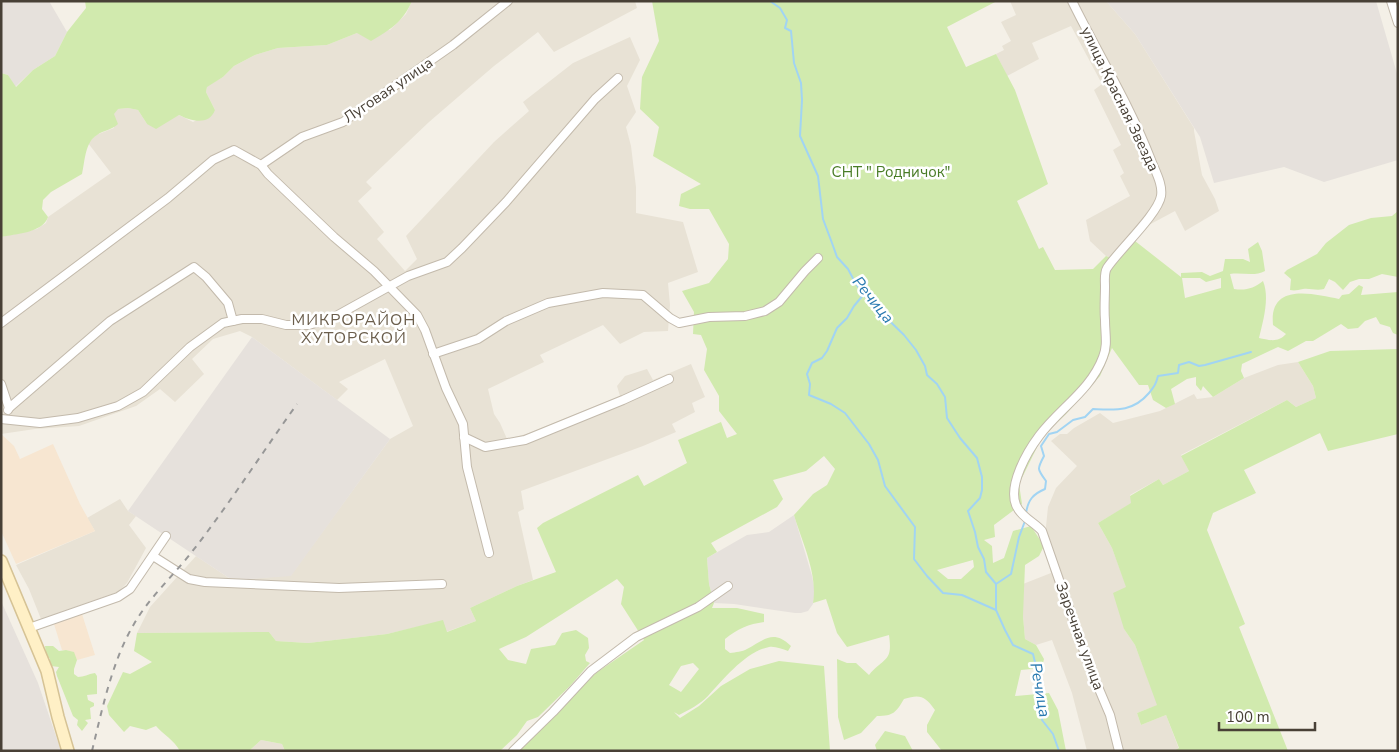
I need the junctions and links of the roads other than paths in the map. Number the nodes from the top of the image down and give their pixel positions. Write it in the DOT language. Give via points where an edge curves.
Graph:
graph roads {
  1 [pos="508,1"];
  2 [pos="1072,1"];
  3 [pos="1391,1"];
  4 [pos="1398,23"];
  5 [pos="618,78"];
  6 [pos="261,165"];
  7 [pos="818,258"];
  8 [pos="388,288"];
  9 [pos="233,321"];
  10 [pos="1,323"];
  11 [pos="433,354"];
  12 [pos="669,379"];
  13 [pos="1,384"];
  14 [pos="10,408"];
  15 [pos="2,419"];
  16 [pos="464,437"];
  17 [pos="1036,524"];
  18 [pos="166,536"];
  19 [pos="489,553"];
  20 [pos="153,556"];
  21 [pos="1,561"];
  22 [pos="442,584"];
  23 [pos="728,586"];
  24 [pos="29,628"];
  25 [pos="68,751"];
  26 [pos="513,751"];
  27 [pos="1119,751"];
  1 -- 6 [label="street, Луговая улица" via="453,45 343,122 302,138"];
  2 -- 17 [label="street, улица Красная Звезда" via="1144,143 1161,187 1161,197 1106,270 1107,344 1095,374 1039,435 1016,478 1016,505 1024,517"];
  3 -- 4 [label="street"];
  5 -- 8 [label="street" via="447,262 408,276"];
  6 -- 8 [label="street"];
  6 -- 10 [label="street" via="234,150 214,160"];
  7 -- 11 [label="street" via="779,302 765,311 745,316 679,322 643,295 603,293 548,303 506,321 478,339"];
  8 -- 9 [label="street" via="336,316 309,325 262,319"];
  8 -- 11 [label="street" via="416,315"];
  9 -- 14 [label="street" via="228,303 194,267 110,321"];
  9 -- 15 [label="street" via="211,331 143,392 118,406 78,418 40,423"];
  11 -- 16 [label="street" via="463,424"];
  12 -- 16 [label="street" via="525,440 484,448"];
  13 -- 14 [label="street"];
  14 -- 15 [label="street"];
  16 -- 19 [label="street"];
  17 -- 27 [label="street, Заречная улица" via="1042,531 1088,663 1110,714"];
  18 -- 20 [label="street"];
  20 -- 22 [label="street" via="189,579 205,582 339,588"];
  20 -- 24 [label="street" via="130,589 118,597"];
  21 -- 24 [label="street"];
  23 -- 26 [label="street" via="698,606 636,637 591,670"];
  24 -- 25 [label="street" via="47,671"];
}
